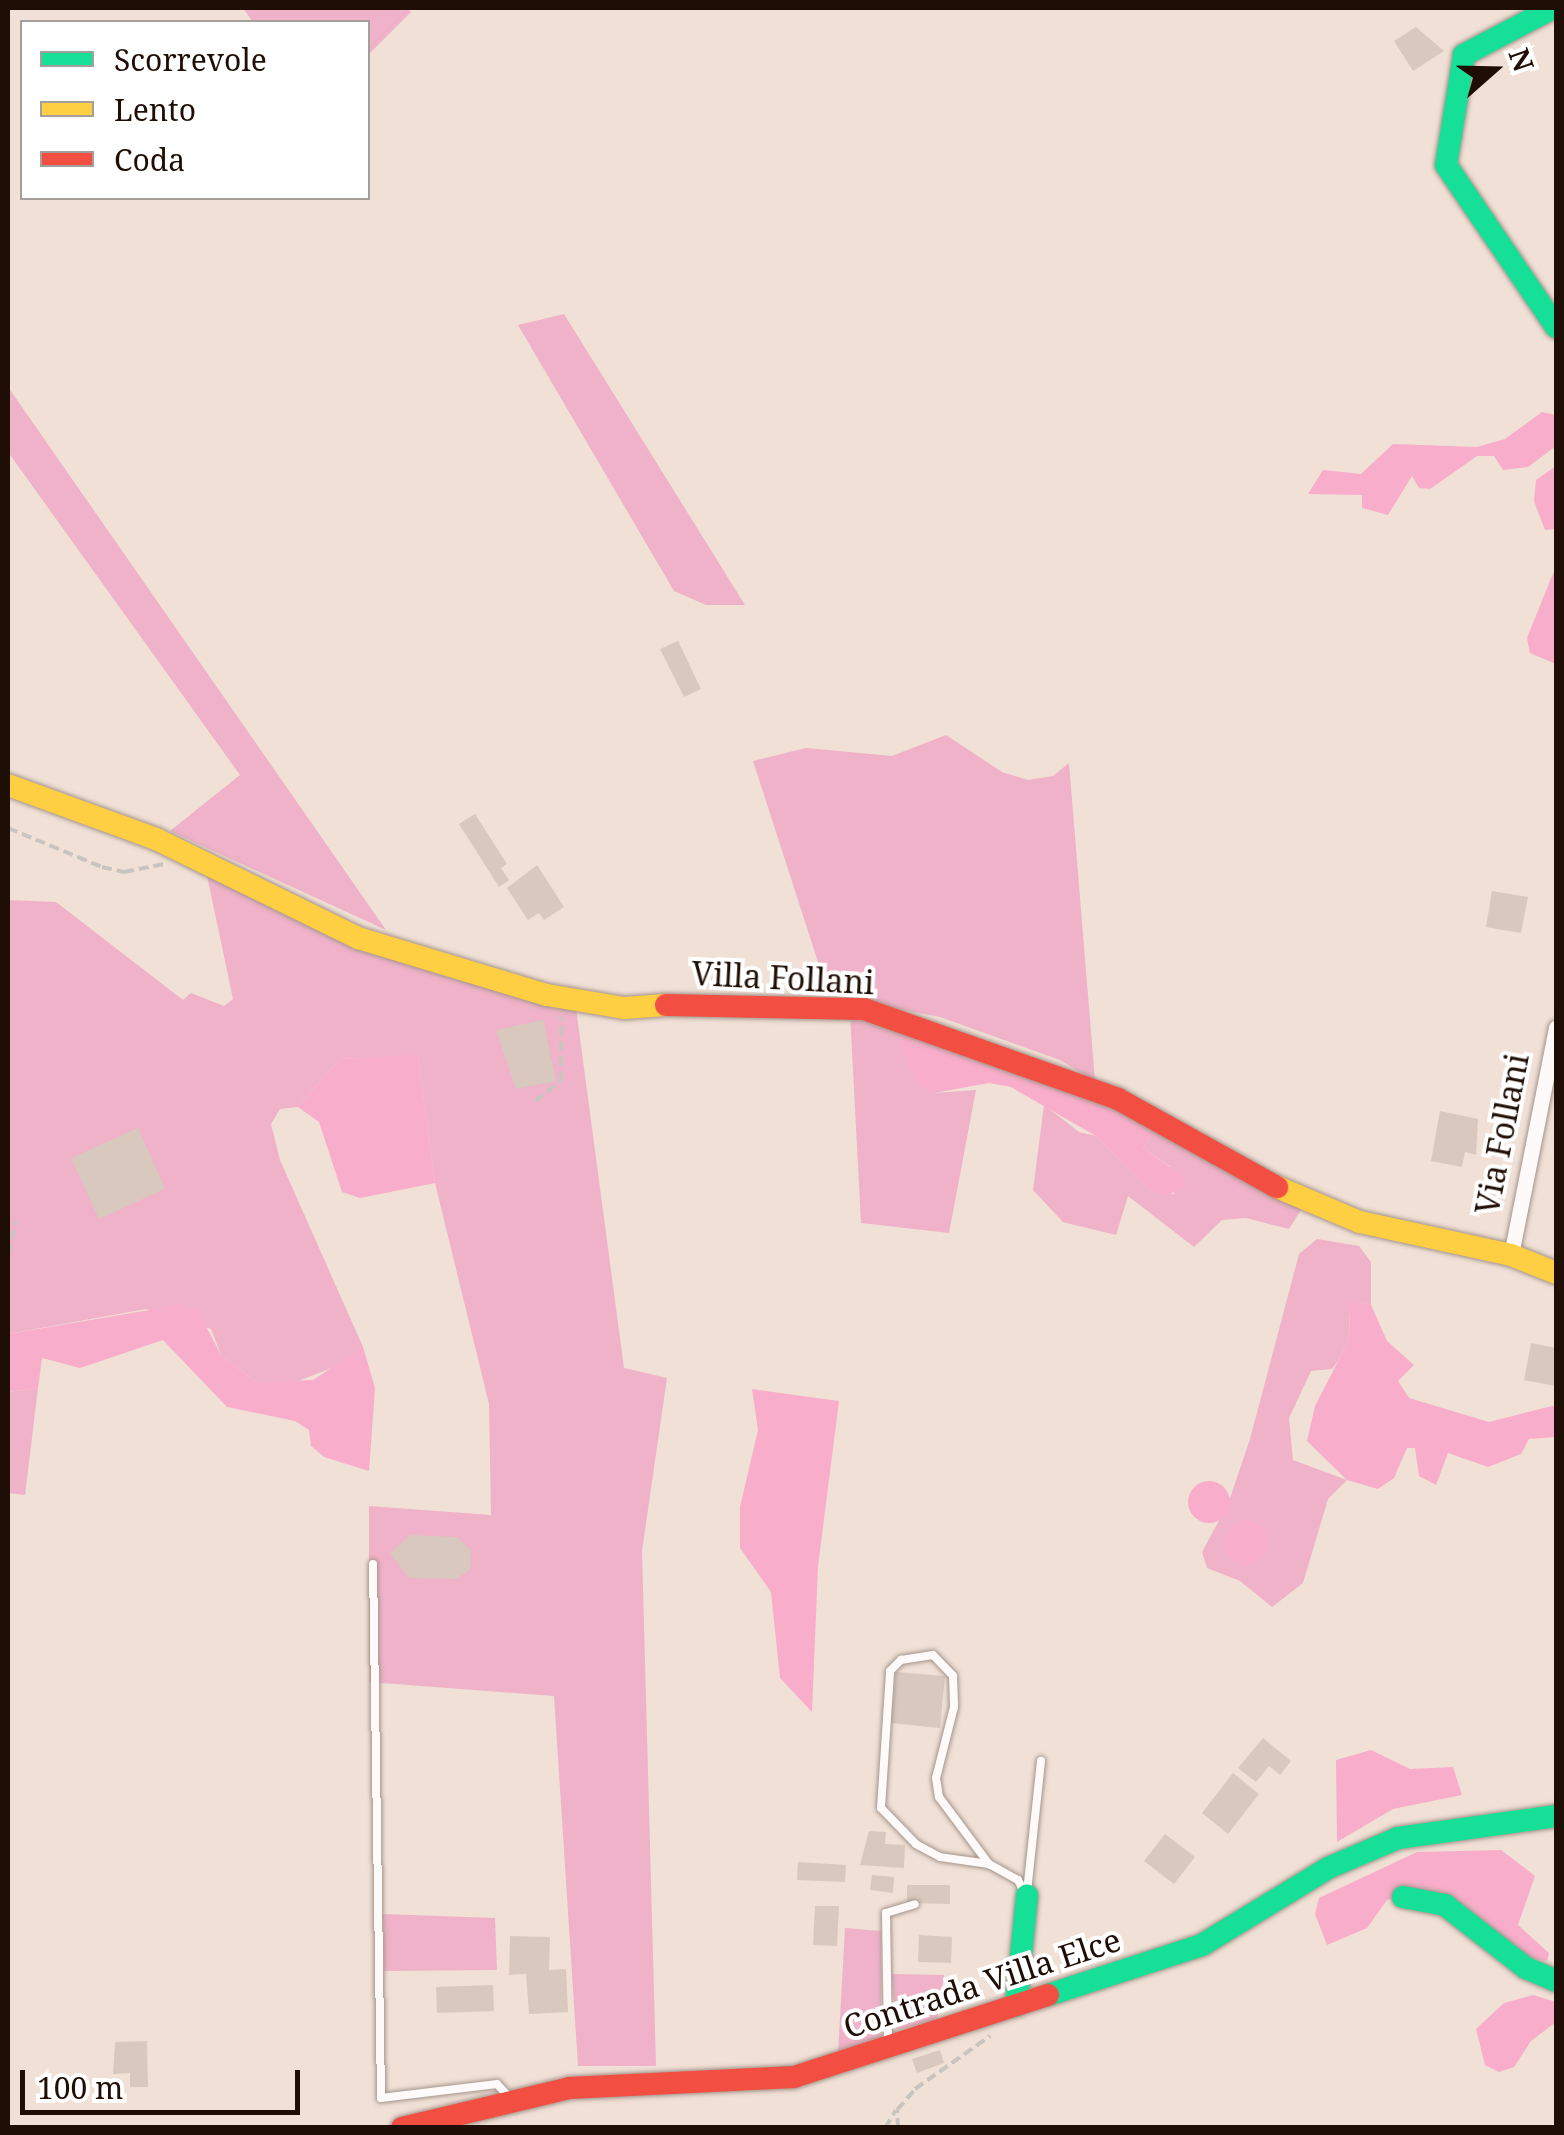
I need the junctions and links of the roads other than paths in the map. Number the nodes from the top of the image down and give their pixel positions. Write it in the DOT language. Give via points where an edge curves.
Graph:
graph roads {
  1 [pos="1553,8"];
  2 [pos="1556,326"];
  3 [pos="8,784"];
  4 [pos="1556,1027"];
  5 [pos="1511,1255"];
  6 [pos="1552,1270"];
  7 [pos="373,1564"];
  8 [pos="1041,1761"];
  9 [pos="1556,1816"];
  10 [pos="988,1864"];
  11 [pos="1026,1896"];
  12 [pos="1403,1897"];
  13 [pos="915,1904"];
  14 [pos="1556,1981"];
  15 [pos="1011,2008"];
  16 [pos="888,2048"];
  17 [pos="512,2099"];
  18 [pos="402,2128"];
  1 -- 2 [label="street" via="1464,55 1446,165"];
  3 -- 5 [label="street, Villa Follani" via="178,850 358,938 559,997 624,1008 704,1003 864,1009 1118,1099 1299,1199 1360,1222"];
  4 -- 5 [label="street, Via Follani"];
  5 -- 6 [label="street, Villa Follani"];
  7 -- 17 [label="lane" via="381,2098 497,2084"];
  8 -- 11 [label="lane"];
  9 -- 15 [label="street, Contrada Villa Elce" via="1398,1838 1328,1868 1202,1945"];
  10 -- 10 [label="lane" via="940,1857 916,1844 881,1808 890,1672 901,1660 933,1655 953,1676 939,1797"];
  10 -- 11 [label="lane" via="1018,1880"];
  11 -- 15 [label="street"];
  12 -- 14 [label="street" via="1445,1905 1526,1968"];
  13 -- 16 [label="lane" via="886,1914"];
  15 -- 16 [label="street, Contrada Villa Elce"];
  16 -- 17 [label="street, Contrada Villa Elce" via="794,2077 576,2087"];
  17 -- 18 [label="street, Contrada Villa Elce"];
}
